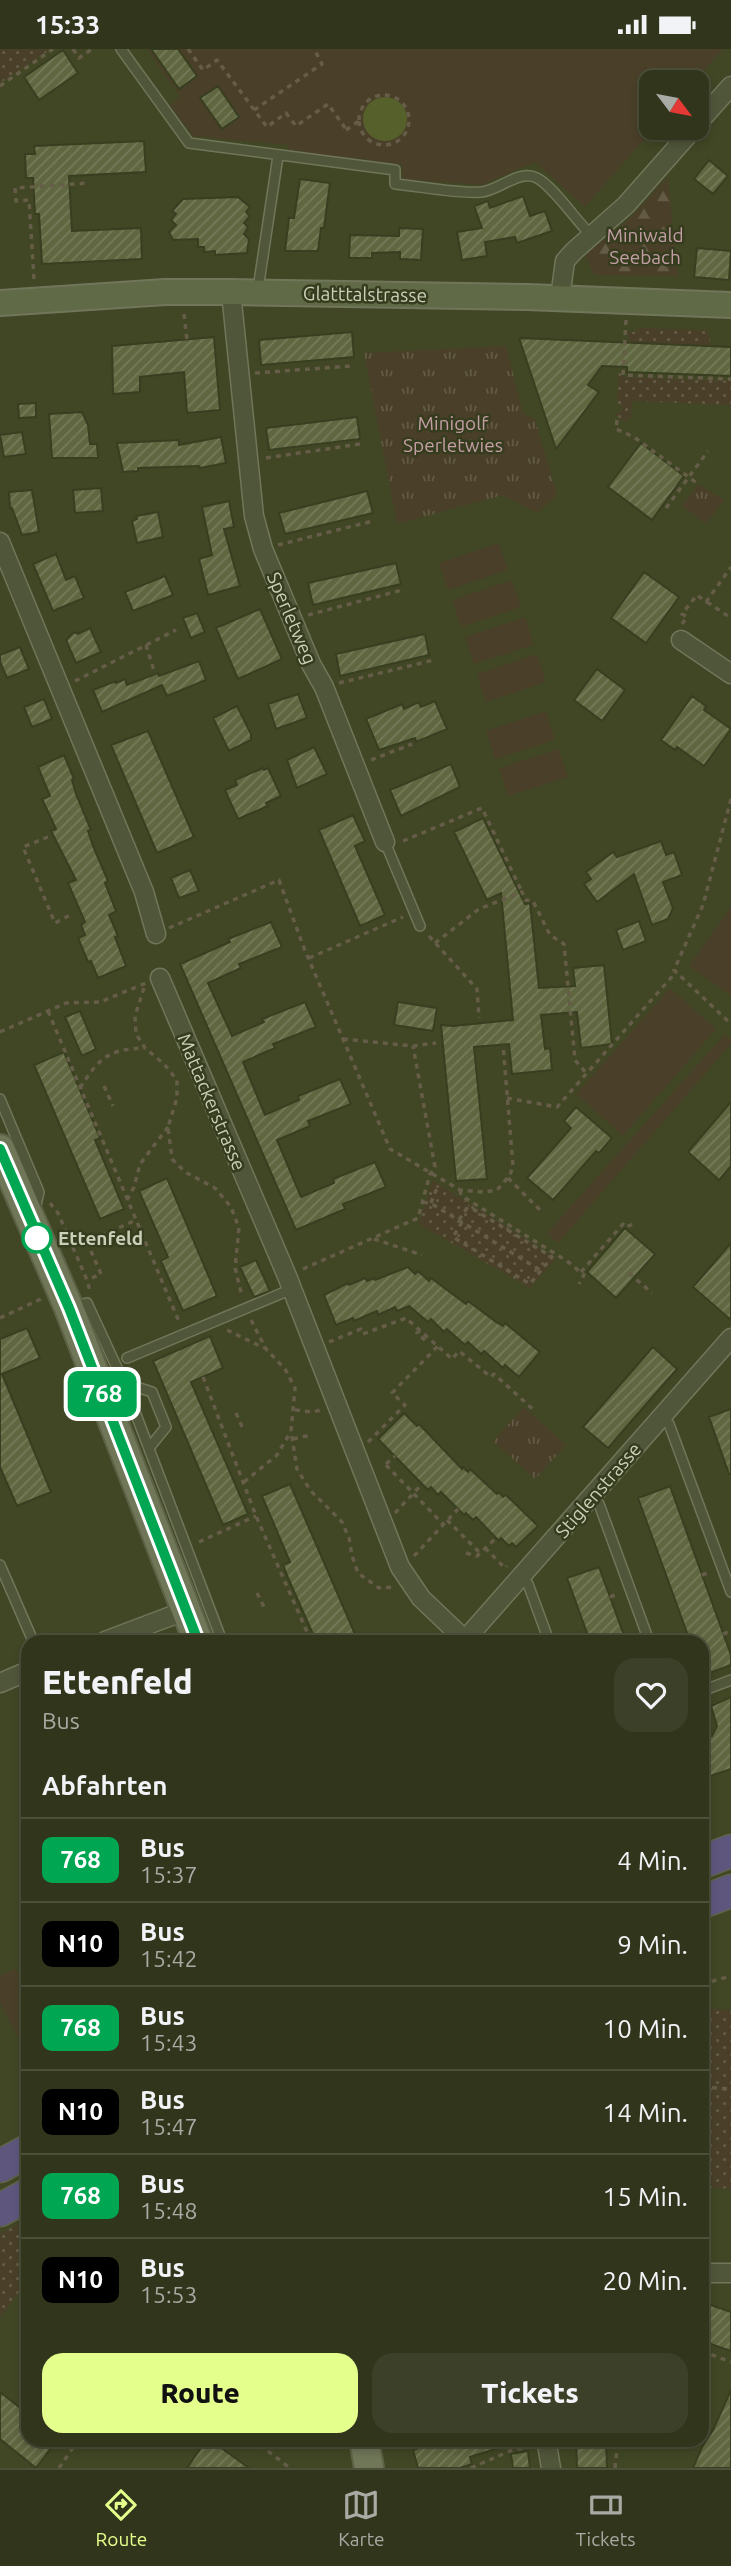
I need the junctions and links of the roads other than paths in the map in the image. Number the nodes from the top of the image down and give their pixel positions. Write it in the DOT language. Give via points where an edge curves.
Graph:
graph roads {
  1 [pos="121,49"];
  2 [pos="731,86"];
  3 [pos="709,111"];
  4 [pos="684,140"];
  5 [pos="278,156"];
  6 [pos="592,236"];
  7 [pos="231,292"];
  8 [pos="258,292"];
  9 [pos="560,298"];
  10 [pos="0,303"];
  11 [pos="731,305"];
  12 [pos="0,542"];
  13 [pos="684,636"];
  14 [pos="731,674"];
  15 [pos="387,845"];
  16 [pos="420,926"];
  17 [pos="156,934"];
  18 [pos="153,980"];
  19 [pos="0,1099"];
  20 [pos="0,1149"];
  21 [pos="32,1226"];
  22 [pos="292,1289"];
  23 [pos="78,1306"];
  24 [pos="731,1338"];
  25 [pos="127,1358"];
  26 [pos="124,1383"];
  27 [pos="662,1416"];
  28 [pos="149,1448"];
  29 [pos="591,1497"];
  30 [pos="0,1565"];
  31 [pos="521,1577"];
  32 [pos="4,1587"];
  33 [pos="731,1592"];
  34 [pos="187,1610"];
  35 [pos="30,1635"];
  36 [pos="121,1635"];
  37 [pos="196,1635"];
  38 [pos="220,1635"];
  39 [pos="459,1635"];
  40 [pos="470,1635"];
  41 [pos="547,1635"];
  42 [pos="647,1635"];
  43 [pos="21,1674"];
  44 [pos="731,1681"];
  45 [pos="0,1683"];
  46 [pos="709,1689"];
  47 [pos="731,1851"];
  48 [pos="709,1859"];
  49 [pos="731,1891"];
  50 [pos="709,1899"];
  51 [pos="21,2154"];
  52 [pos="0,2165"];
  53 [pos="21,2199"];
  54 [pos="0,2210"];
  55 [pos="709,2273"];
  56 [pos="731,2273"];
  57 [pos="365,2447"];
  58 [pos="547,2447"];
  59 [pos="369,2468"];
  60 [pos="551,2468"];
  1 -- 5 [label="lane" via="189,143"];
  2 -- 3 [label="street"];
  4 -- 6 [label="street"];
  5 -- 6 [label="lane" via="396,170 395,184 482,192 524,176 536,178"];
  5 -- 8 [label="lane"];
  6 -- 9 [label="street" via="565,261"];
  7 -- 8 [label="main road, Glatttalstrasse"];
  7 -- 10 [label="main road, Glatttalstrasse"];
  7 -- 15 [label="street, Sperletweg" via="247,460 263,549"];
  8 -- 9 [label="main road, Glatttalstrasse"];
  9 -- 11 [label="main road, Glatttalstrasse"];
  12 -- 17 [label="street" via="144,892"];
  13 -- 14 [label="street"];
  15 -- 16 [label="lane, Sperletweg"];
  18 -- 22 [label="street, Mattackerstrasse"];
  19 -- 21 [label="lane" via="39,1192"];
  20 -- 21 [label="main road"];
  21 -- 23 [label="main road"];
  22 -- 25 [label="lane"];
  22 -- 39 [label="street, Mattackerstrasse" via="400,1567 421,1598"];
  23 -- 26 [label="lane"];
  23 -- 34 [label="main road"];
  24 -- 27 [label="street, Stiglenstrasse"];
  26 -- 28 [label="lane"];
  26 -- 28 [label="lane" via="152,1392 166,1427"];
  27 -- 29 [label="street, Stiglenstrasse"];
  27 -- 33 [label="lane" via="669,1424"];
  28 -- 38 [label="lane"];
  29 -- 31 [label="street, Stiglenstrasse"];
  29 -- 42 [label="lane" via="599,1504"];
  30 -- 32 [label="lane"];
  31 -- 40 [label="street, Stiglenstrasse"];
  31 -- 41 [label="lane" via="528,1584"];
  32 -- 35 [label="lane"];
  34 -- 36 [label="street"];
  34 -- 37 [label="main road"];
  43 -- 45 [label="street"];
  44 -- 46 [label="lane"];
  47 -- 48 [label="highway"];
  49 -- 50 [label="highway"];
  51 -- 52 [label="highway"];
  53 -- 54 [label="highway"];
  55 -- 56 [label="street"];
  57 -- 59 [label="main road"];
  58 -- 60 [label="street"];
}
